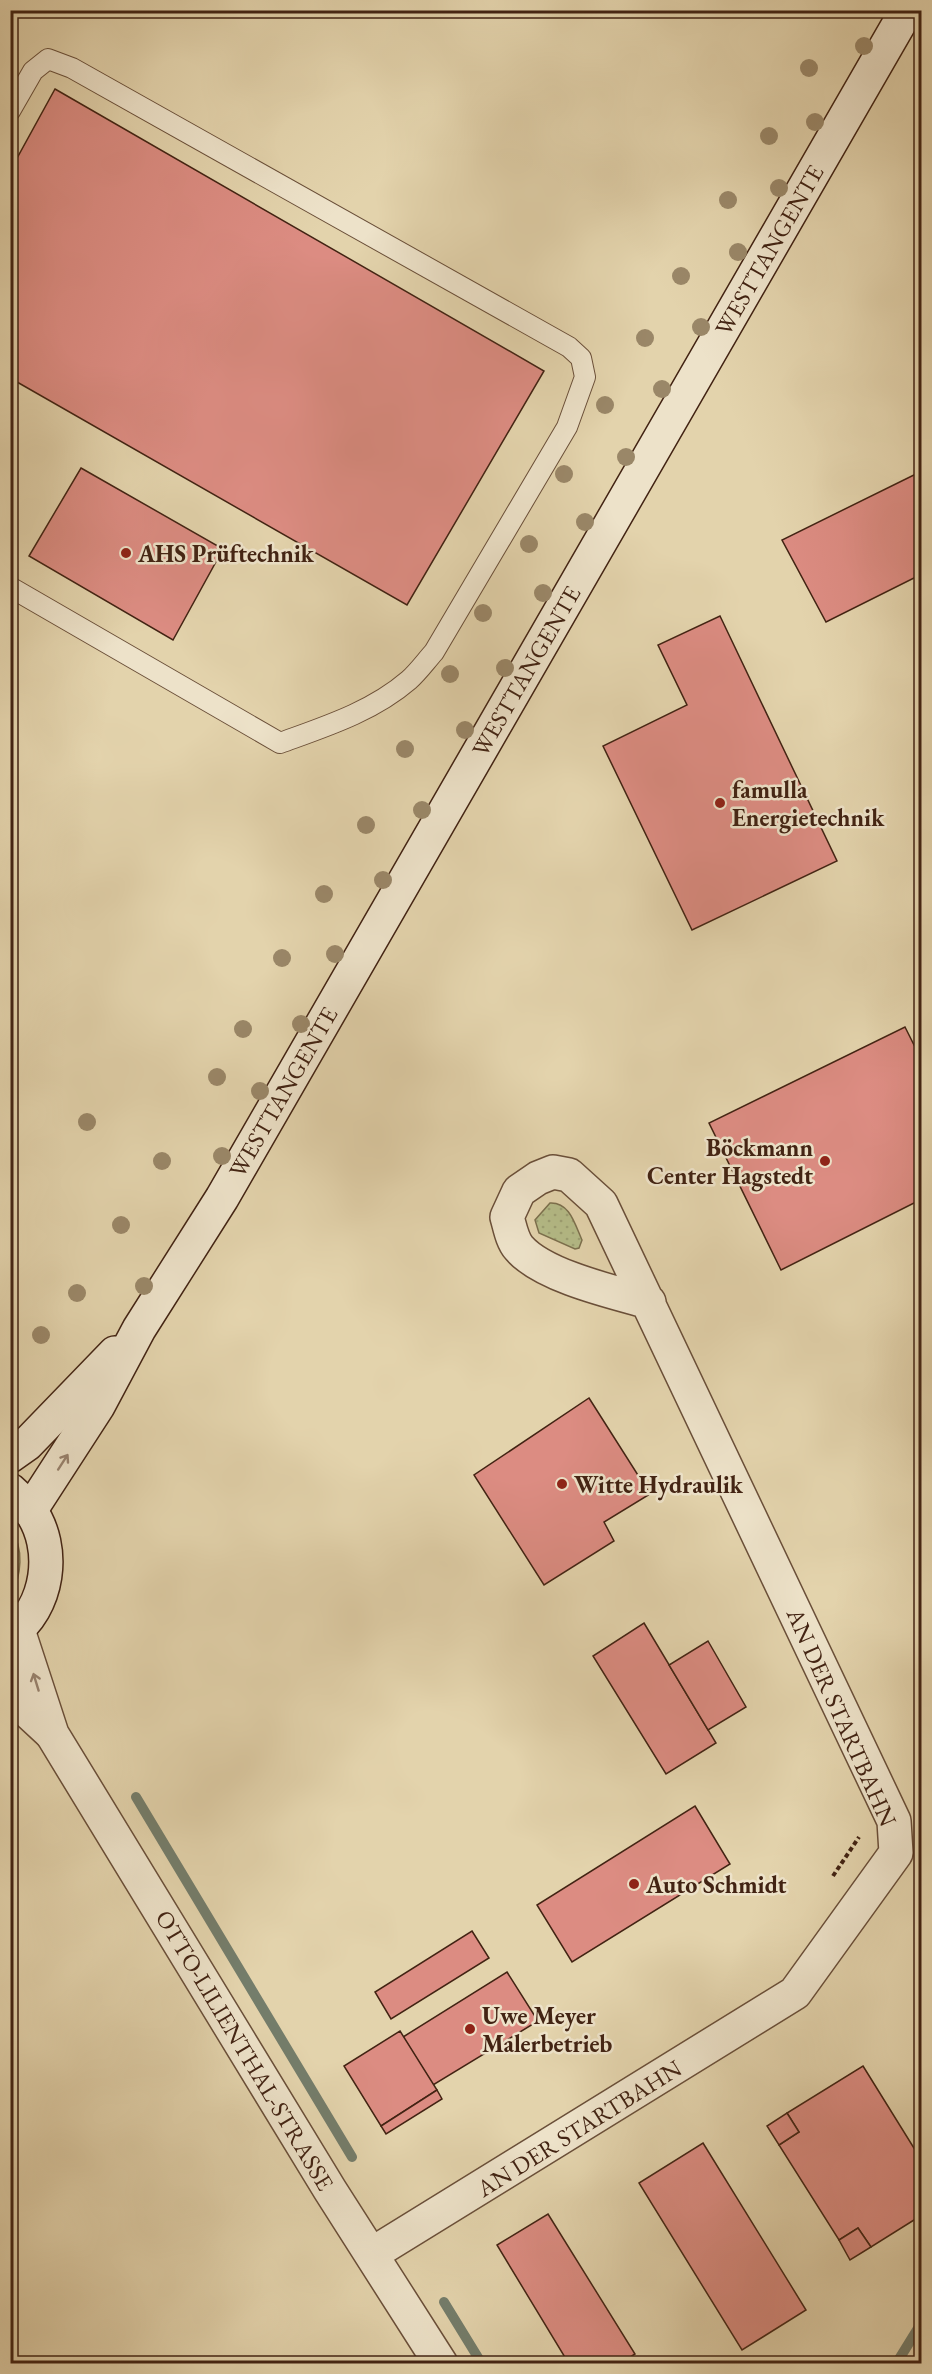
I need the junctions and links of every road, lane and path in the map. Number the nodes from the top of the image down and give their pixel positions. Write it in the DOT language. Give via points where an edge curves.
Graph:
graph roads {
  1 [pos="907,10"];
  2 [pos="10,111"];
  3 [pos="10,587"];
  4 [pos="649,1302"];
  5 [pos="140,1329"];
  6 [pos="10,1456"];
  7 [pos="20,1500"];
  8 [pos="14,1632"];
  9 [pos="10,1695"];
  10 [pos="52,1734"];
  11 [pos="864,1831"];
  12 [pos="831,1878"];
  13 [pos="372,2254"];
  14 [pos="441,2364"];
  1 -- 5 [label="street, WESTTANGENTE" via="222,1198"];
  2 -- 3 [label="lane" via="33,71 48,59 72,68 569,346 581,358 585,377 567,427 434,652 409,680 346,719 280,743"];
  4 -- 13 [label="street, AN DER STARTBAHN" via="894,1821 896,1853 795,1994"];
  5 -- 6 [label="street, WESTTANGENTE" via="27,1444"];
  7 -- 5 [label="street, WESTTANGENTE, one-way" via="98,1406"];
  7 -- 8 [label="street, WESTTANGENTE" via="42,1534 46,1559 45,1577 34,1609"];
  10 -- 8 [label="street, OTTO-LILIENTHAL-STRASSE, one-way"];
  9 -- 10 [label="street, OTTO-LILIENTHAL-STRASSE"];
  10 -- 13 [label="street, OTTO-LILIENTHAL-STRASSE"];
  11 -- 12 [label="path"];
  13 -- 14 [label="street, OTTO-LILIENTHAL-STRASSE"];
}
